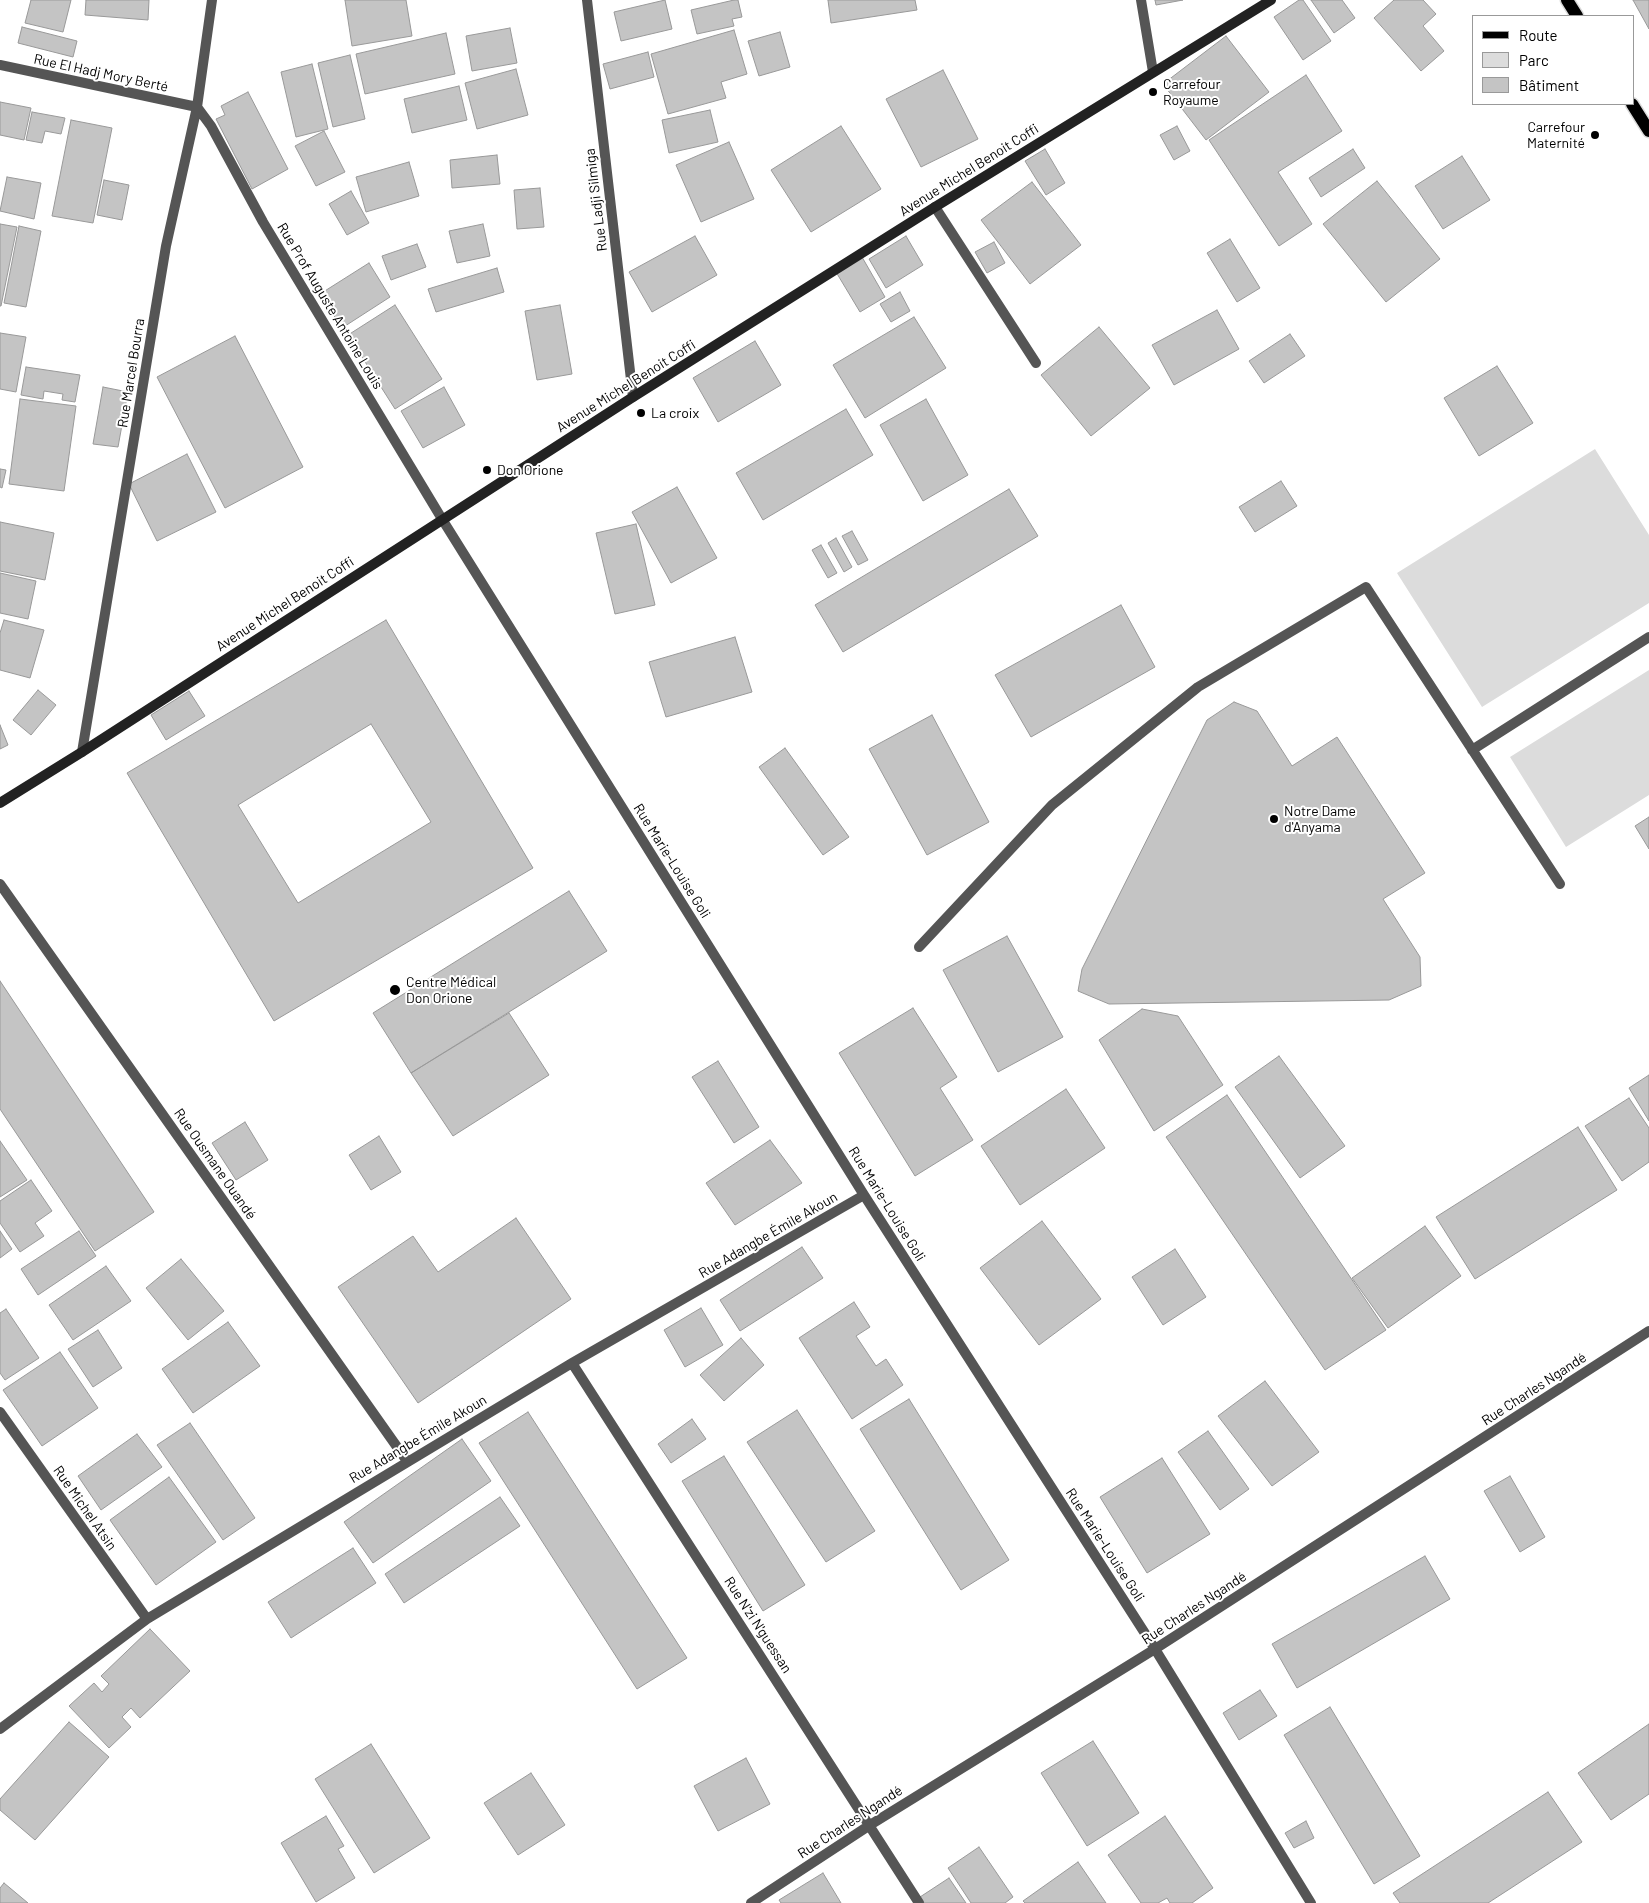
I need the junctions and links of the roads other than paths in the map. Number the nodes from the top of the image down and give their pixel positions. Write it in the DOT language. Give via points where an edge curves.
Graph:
graph roads {
  1 [pos="212,0"];
  2 [pos="587,0"];
  3 [pos="1141,0"];
  4 [pos="1271,0"];
  5 [pos="1567,0"];
  6 [pos="1576,15"];
  7 [pos="0,65"];
  8 [pos="1153,72"];
  9 [pos="1633,105"];
  10 [pos="197,107"];
  11 [pos="1649,131"];
  12 [pos="935,207"];
  13 [pos="1036,363"];
  14 [pos="633,398"];
  15 [pos="442,519"];
  16 [pos="1649,637"];
  17 [pos="1472,750"];
  18 [pos="82,752"];
  19 [pos="0,803"];
  20 [pos="0,884"];
  21 [pos="1560,884"];
  22 [pos="919,947"];
  23 [pos="864,1195"];
  24 [pos="1649,1331"];
  25 [pos="572,1363"];
  26 [pos="0,1412"];
  27 [pos="407,1461"];
  28 [pos="147,1620"];
  29 [pos="1156,1649"];
  30 [pos="0,1729"];
  31 [pos="870,1825"];
  32 [pos="751,1903"];
  33 [pos="919,1903"];
  34 [pos="1311,1903"];
  1 -- 10 [label="street, Rue Marcel Bourra"];
  2 -- 14 [label="street, Rue Ladji Silmiga"];
  3 -- 8 [label="street"];
  4 -- 8 [label="street, Avenue Michel Benoit Coffi"];
  5 -- 6 [label="main road"];
  7 -- 10 [label="street, Rue El Hadj Mory Berté"];
  8 -- 12 [label="street, Avenue Michel Benoit Coffi"];
  9 -- 11 [label="main road"];
  10 -- 15 [label="street, Rue Prof Auguste Antoine Louis"];
  10 -- 18 [label="street, Rue Marcel Bourra" via="166,246"];
  12 -- 13 [label="street"];
  12 -- 14 [label="street, Avenue Michel Benoit Coffi"];
  14 -- 15 [label="street, Avenue Michel Benoit Coffi"];
  15 -- 18 [label="street, Avenue Michel Benoit Coffi"];
  15 -- 23 [label="street, Rue Marie-Louise Goli"];
  16 -- 17 [label="street"];
  17 -- 21 [label="street"];
  17 -- 22 [label="street" via="1366,586 1198,688 1052,804"];
  18 -- 19 [label="street, Avenue Michel Benoit Coffi"];
  20 -- 27 [label="street, Rue Ousmane Ouandé"];
  23 -- 25 [label="street, Rue Adangbe Émile Akoun"];
  23 -- 29 [label="street, Rue Marie-Louise Goli"];
  24 -- 29 [label="street, Rue Charles Ngandé"];
  25 -- 27 [label="street, Rue Adangbe Émile Akoun"];
  25 -- 31 [label="street, Rue N'zi N'guessan"];
  26 -- 28 [label="street, Rue Michel Atsin"];
  27 -- 28 [label="street, Rue Adangbe Émile Akoun"];
  28 -- 30 [label="street, Rue Adangbe Émile Akoun"];
  29 -- 31 [label="street, Rue Charles Ngandé"];
  29 -- 34 [label="street, Rue Marie-Louise Goli"];
  31 -- 32 [label="street, Rue Charles Ngandé"];
  31 -- 33 [label="street, Rue N'zi N'guessan"];
}
